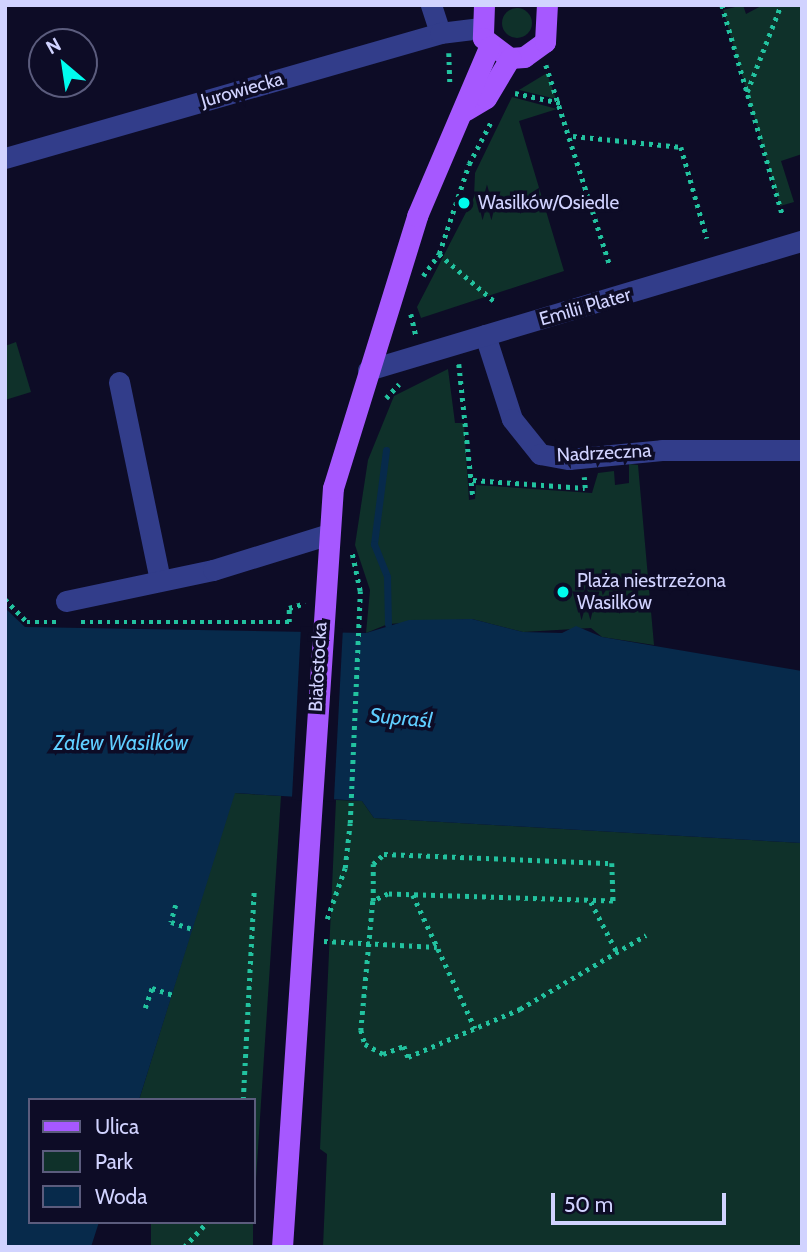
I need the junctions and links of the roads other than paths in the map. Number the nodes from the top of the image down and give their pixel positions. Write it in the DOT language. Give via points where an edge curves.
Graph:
graph roads {
  1 [pos="430,5"];
  2 [pos="484,5"];
  3 [pos="547,5"];
  4 [pos="440,33"];
  5 [pos="484,37"];
  6 [pos="510,58"];
  7 [pos="466,110"];
  8 [pos="5,158"];
  9 [pos="802,241"];
  10 [pos="485,335"];
  11 [pos="368,370"];
  12 [pos="119,382"];
  13 [pos="802,450"];
  14 [pos="326,535"];
  15 [pos="160,580"];
  16 [pos="65,601"];
  17 [pos="282,1247"];
  1 -- 4 [label="street"];
  2 -- 5 [label="main road, Białostocka"];
  3 -- 6 [label="main road" via="545,42 524,57"];
  4 -- 5 [label="street, Jurowiecka"];
  4 -- 8 [label="street, Jurowiecka"];
  5 -- 6 [label="main road"];
  5 -- 7 [label="main road, Białostocka" via="467,87"];
  6 -- 7 [label="main road, Białostocka" via="486,98"];
  7 -- 11 [label="main road, Białostocka" via="417,216"];
  9 -- 10 [label="street, Emilii Plater"];
  10 -- 11 [label="street, Emilii Plater"];
  10 -- 13 [label="street, Nadrzeczna" via="519,435 540,454 583,457"];
  11 -- 14 [label="main road, Białostocka" via="333,488"];
  12 -- 15 [label="street"];
  14 -- 15 [label="street"];
  14 -- 17 [label="main road, Białostocka" via="313,610 309,819"];
  15 -- 16 [label="street"];
}
